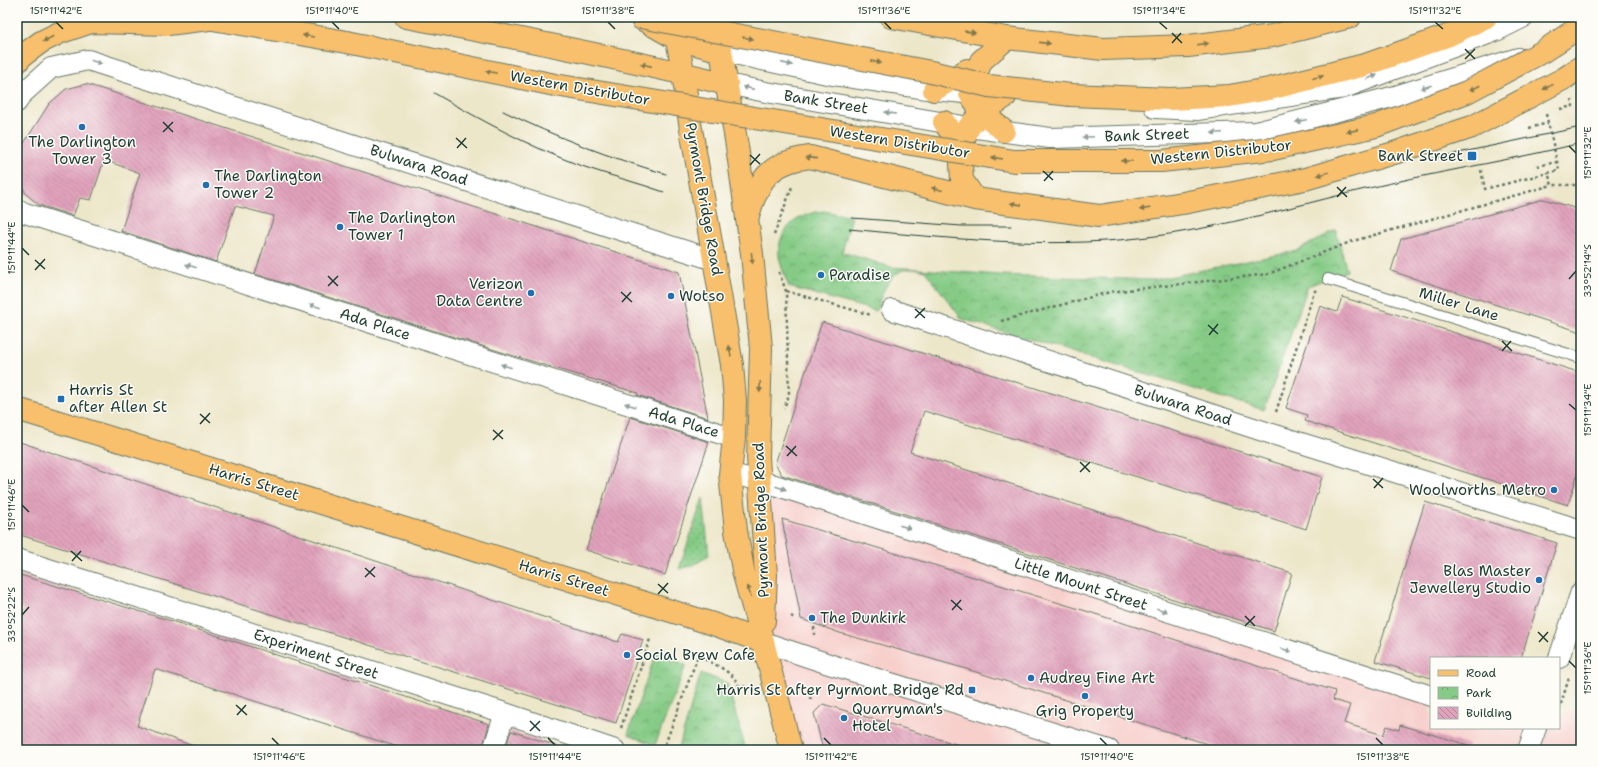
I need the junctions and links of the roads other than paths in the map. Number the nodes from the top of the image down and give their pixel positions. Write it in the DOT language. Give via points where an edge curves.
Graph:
graph roads {
  1 [pos="406,17"];
  2 [pos="640,17"];
  3 [pos="671,17"];
  4 [pos="713,17"];
  5 [pos="890,17"];
  6 [pos="1350,17"];
  7 [pos="1486,17"];
  8 [pos="1524,17"];
  9 [pos="205,18"];
  10 [pos="1581,26"];
  11 [pos="1581,36"];
  12 [pos="1007,38"];
  13 [pos="677,39"];
  14 [pos="721,51"];
  15 [pos="20,59"];
  16 [pos="981,61"];
  17 [pos="1581,67"];
  18 [pos="684,73"];
  19 [pos="727,84"];
  20 [pos="934,90"];
  21 [pos="970,94"];
  22 [pos="1005,97"];
  23 [pos="17,102"];
  24 [pos="975,119"];
  25 [pos="944,122"];
  26 [pos="1004,131"];
  27 [pos="960,147"];
  28 [pos="975,198"];
  29 [pos="17,209"];
  30 [pos="747,219"];
  31 [pos="714,260"];
  32 [pos="1328,279"];
  33 [pos="892,310"];
  34 [pos="1581,358"];
  35 [pos="17,409"];
  36 [pos="734,438"];
  37 [pos="730,474"];
  38 [pos="759,480"];
  39 [pos="1581,530"];
  40 [pos="17,560"];
  41 [pos="1581,592"];
  42 [pos="763,642"];
  43 [pos="1559,657"];
  44 [pos="1430,696"];
  45 [pos="504,713"];
  46 [pos="1534,729"];
  47 [pos="617,742"];
  48 [pos="493,750"];
  49 [pos="791,750"];
  50 [pos="1109,750"];
  51 [pos="1528,750"];
  18 -- 1 [label="main road, one-way"];
  2 -- 7 [label="main road, one-way, bridge" via="931,72 989,86 1071,96 1170,99 1229,96 1365,65 1447,36"];
  2 -- 13 [label="main road"];
  3 -- 13 [label="main road, Pyrmont Bridge Road"];
  4 -- 14 [label="main road, Pyrmont Bridge Road"];
  5 -- 12 [label="main road, one-way"];
  12 -- 6 [label="main road, one-way" via="1103,49 1188,46 1272,36"];
  22 -- 8 [label="street, Bank Street, one-way" via="1197,110 1344,88 1482,36"];
  10 -- 9 [label="main road, Western Distributor, one-way, bridge" via="1542,52 1467,92 1376,126 1273,149 1161,161 1014,161 555,85 347,42"];
  9 -- 15 [label="main road, Western Distributor, one-way" via="168,24 91,22 41,42"];
  11 -- 26 [label="street, Bank Street, one-way" via="1570,42 1392,97 1256,132 1050,138"];
  12 -- 16 [label="main road"];
  13 -- 14 [label="main road"];
  13 -- 18 [label="main road, Pyrmont Bridge Road"];
  14 -- 19 [label="main road, Pyrmont Bridge Road"];
  14 -- 20 [label="street, Bank Street, one-way" via="827,74"];
  16 -- 20 [label="main road"];
  16 -- 21 [label="main road"];
  17 -- 28 [label="main road, one-way" via="1472,127 1305,179 1183,203 1099,216"];
  18 -- 19 [label="main road"];
  18 -- 31 [label="main road, Pyrmont Bridge Road"];
  25 -- 19 [label="street, Bank Street, one-way"];
  19 -- 30 [label="main road, Pyrmont Bridge Road"];
  20 -- 21 [label="street, Bank Street"];
  21 -- 22 [label="street, Bank Street"];
  21 -- 24 [label="main road"];
  22 -- 24 [label="main road"];
  23 -- 31 [label="street, Bulwara Road, one-way" via="21,95 51,68 88,60"];
  24 -- 25 [label="street, Bank Street"];
  24 -- 26 [label="main road"];
  24 -- 27 [label="main road"];
  25 -- 27 [label="main road"];
  27 -- 28 [label="main road" via="962,180"];
  28 -- 30 [label="main road, one-way" via="810,156 794,158 768,174 758,187"];
  36 -- 29 [label="street, Ada Place, one-way"];
  30 -- 38 [label="main road, Pyrmont Bridge Road, one-way" via="761,348"];
  36 -- 31 [label="main road, Pyrmont Bridge Road, one-way" via="735,400 732,365"];
  32 -- 34 [label="lane, Miller Lane"];
  33 -- 39 [label="street, Bulwara Road" via="1269,433"];
  35 -- 42 [label="main road, Harris Street" via="713,624"];
  36 -- 37 [label="main road, Pyrmont Bridge Road"];
  37 -- 38 [label="street, Little Mount Street"];
  42 -- 37 [label="main road, Pyrmont Bridge Road, one-way" via="744,575"];
  38 -- 42 [label="main road, Pyrmont Bridge Road" via="766,575"];
  38 -- 44 [label="street, Little Mount Street, one-way"];
  40 -- 45 [label="street, Experiment Street"];
  41 -- 43 [label="street"];
  42 -- 49 [label="main road, Pyrmont Bridge Road"];
  42 -- 50 [label="street, Harris Street"];
  45 -- 47 [label="street, Experiment Street"];
  45 -- 48 [label="street"];
  46 -- 51 [label="street"];
}
